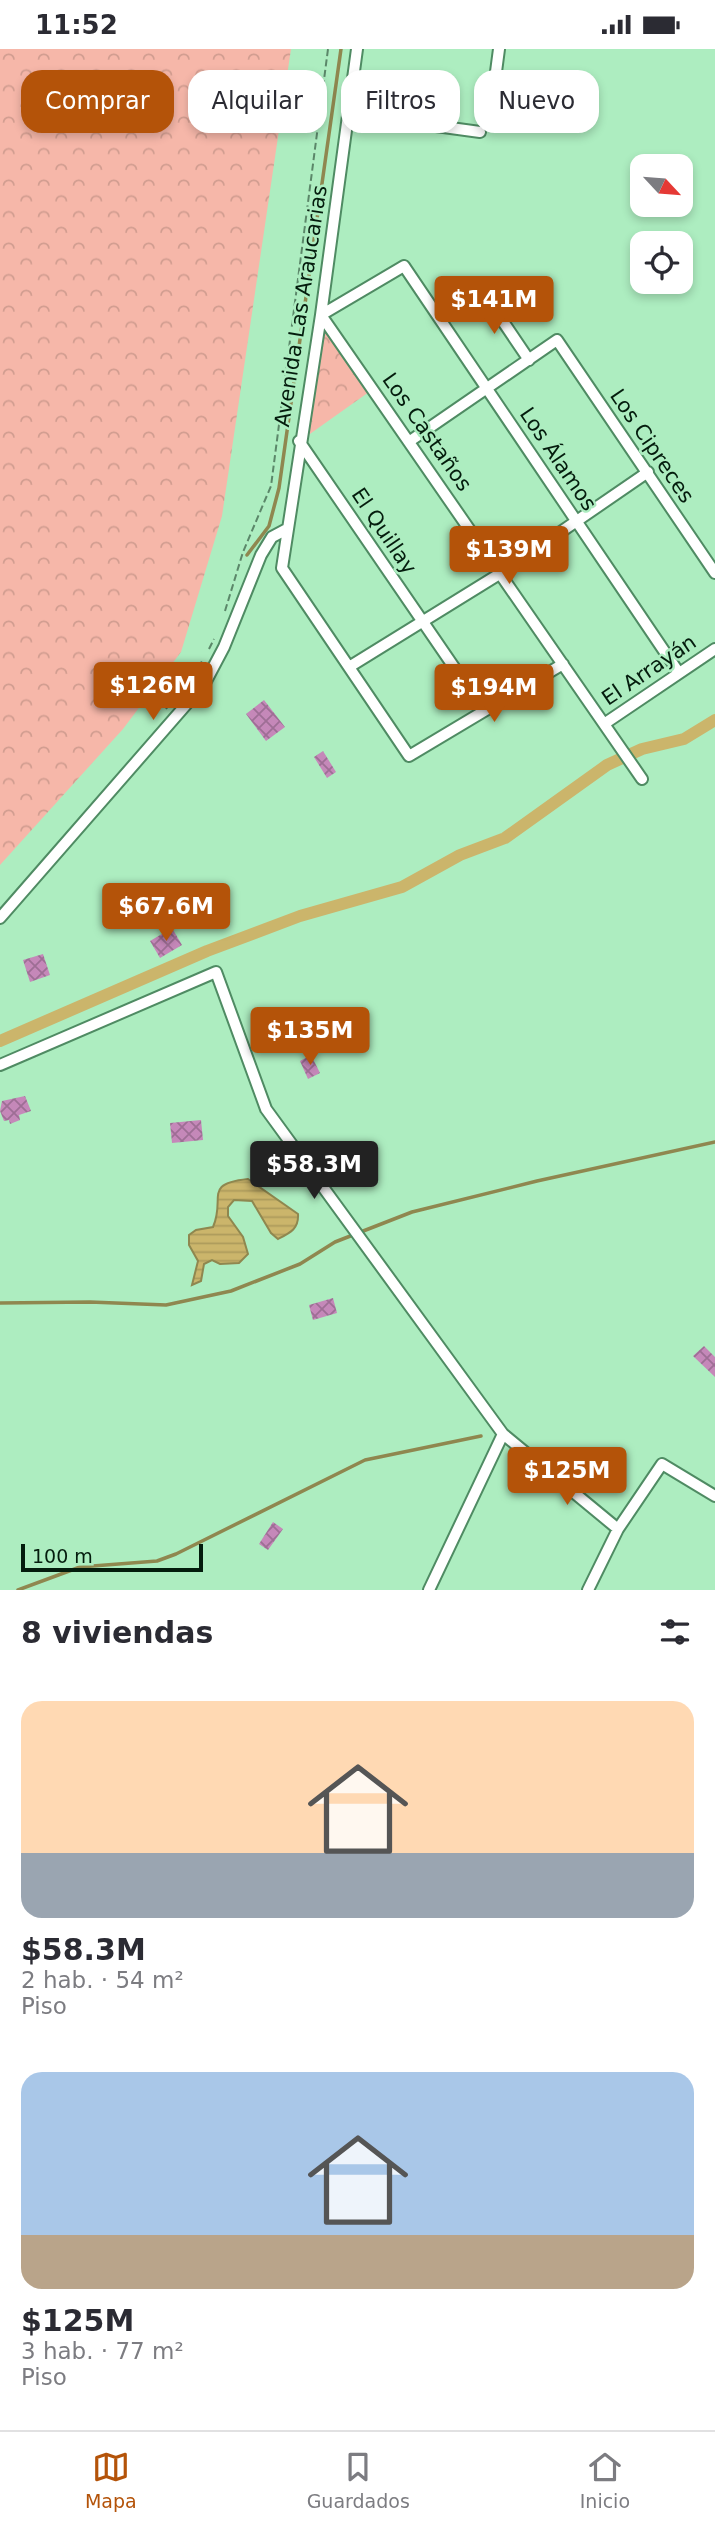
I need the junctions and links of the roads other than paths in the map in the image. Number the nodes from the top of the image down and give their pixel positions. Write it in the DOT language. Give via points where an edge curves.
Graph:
graph roads {
  1 [pos="357,49"];
  2 [pos="499,49"];
  3 [pos="354,70"];
  4 [pos="496,70"];
  5 [pos="345,133"];
  6 [pos="485,295"];
  7 [pos="321,315"];
  8 [pos="529,360"];
  9 [pos="487,388"];
  10 [pos="299,441"];
  11 [pos="410,441"];
  12 [pos="648,472"];
  13 [pos="577,521"];
  14 [pos="287,529"];
  15 [pos="501,573"];
  16 [pos="715,573"];
  17 [pos="423,622"];
  18 [pos="715,649"];
  19 [pos="563,664"];
  20 [pos="349,667"];
  21 [pos="679,673"];
  22 [pos="484,711"];
  23 [pos="604,724"];
  24 [pos="642,779"];
  25 [pos="0,918"];
  26 [pos="0,1065"];
  27 [pos="503,1434"];
  28 [pos="715,1496"];
  29 [pos="618,1529"];
  30 [pos="429,1590"];
  31 [pos="588,1590"];
  1 -- 3 [label="street, Avenida Las Araucarias"];
  2 -- 4 [label="street"];
  5 -- 7 [label="street, Avenida Las Araucarias"];
  6 -- 8 [label="street"];
  7 -- 9 [label="street, Los Álamos" via="404,266"];
  7 -- 10 [label="street, Avenida Las Araucarias"];
  7 -- 11 [label="street, Los Castaños"];
  8 -- 9 [label="street"];
  8 -- 12 [label="street, Los Cipreces" via="557,340"];
  9 -- 11 [label="street"];
  9 -- 13 [label="street, Los Álamos"];
  10 -- 14 [label="street, Avenida Las Araucarias"];
  10 -- 17 [label="street, El Quillay"];
  11 -- 15 [label="street, Los Castaños"];
  12 -- 13 [label="street"];
  12 -- 16 [label="street, Los Cipreces"];
  13 -- 15 [label="street"];
  13 -- 21 [label="street, Los Álamos"];
  14 -- 20 [label="street, Avenida Las Araucarias" via="282,568"];
  14 -- 25 [label="street" via="272,537 261,555 205,683"];
  15 -- 17 [label="street"];
  15 -- 19 [label="street, Los Castaños"];
  17 -- 20 [label="street"];
  17 -- 22 [label="street, El Quillay"];
  18 -- 21 [label="street, El Arrayán"];
  19 -- 22 [label="street"];
  19 -- 23 [label="street, Los Castaños"];
  20 -- 22 [label="street" via="409,756"];
  21 -- 23 [label="street, El Arrayán"];
  23 -- 24 [label="street, Los Castaños"];
  26 -- 27 [label="street" via="216,972 266,1109"];
  27 -- 29 [label="street"];
  27 -- 30 [label="street"];
  28 -- 29 [label="street" via="662,1464"];
  29 -- 31 [label="street"];
}
